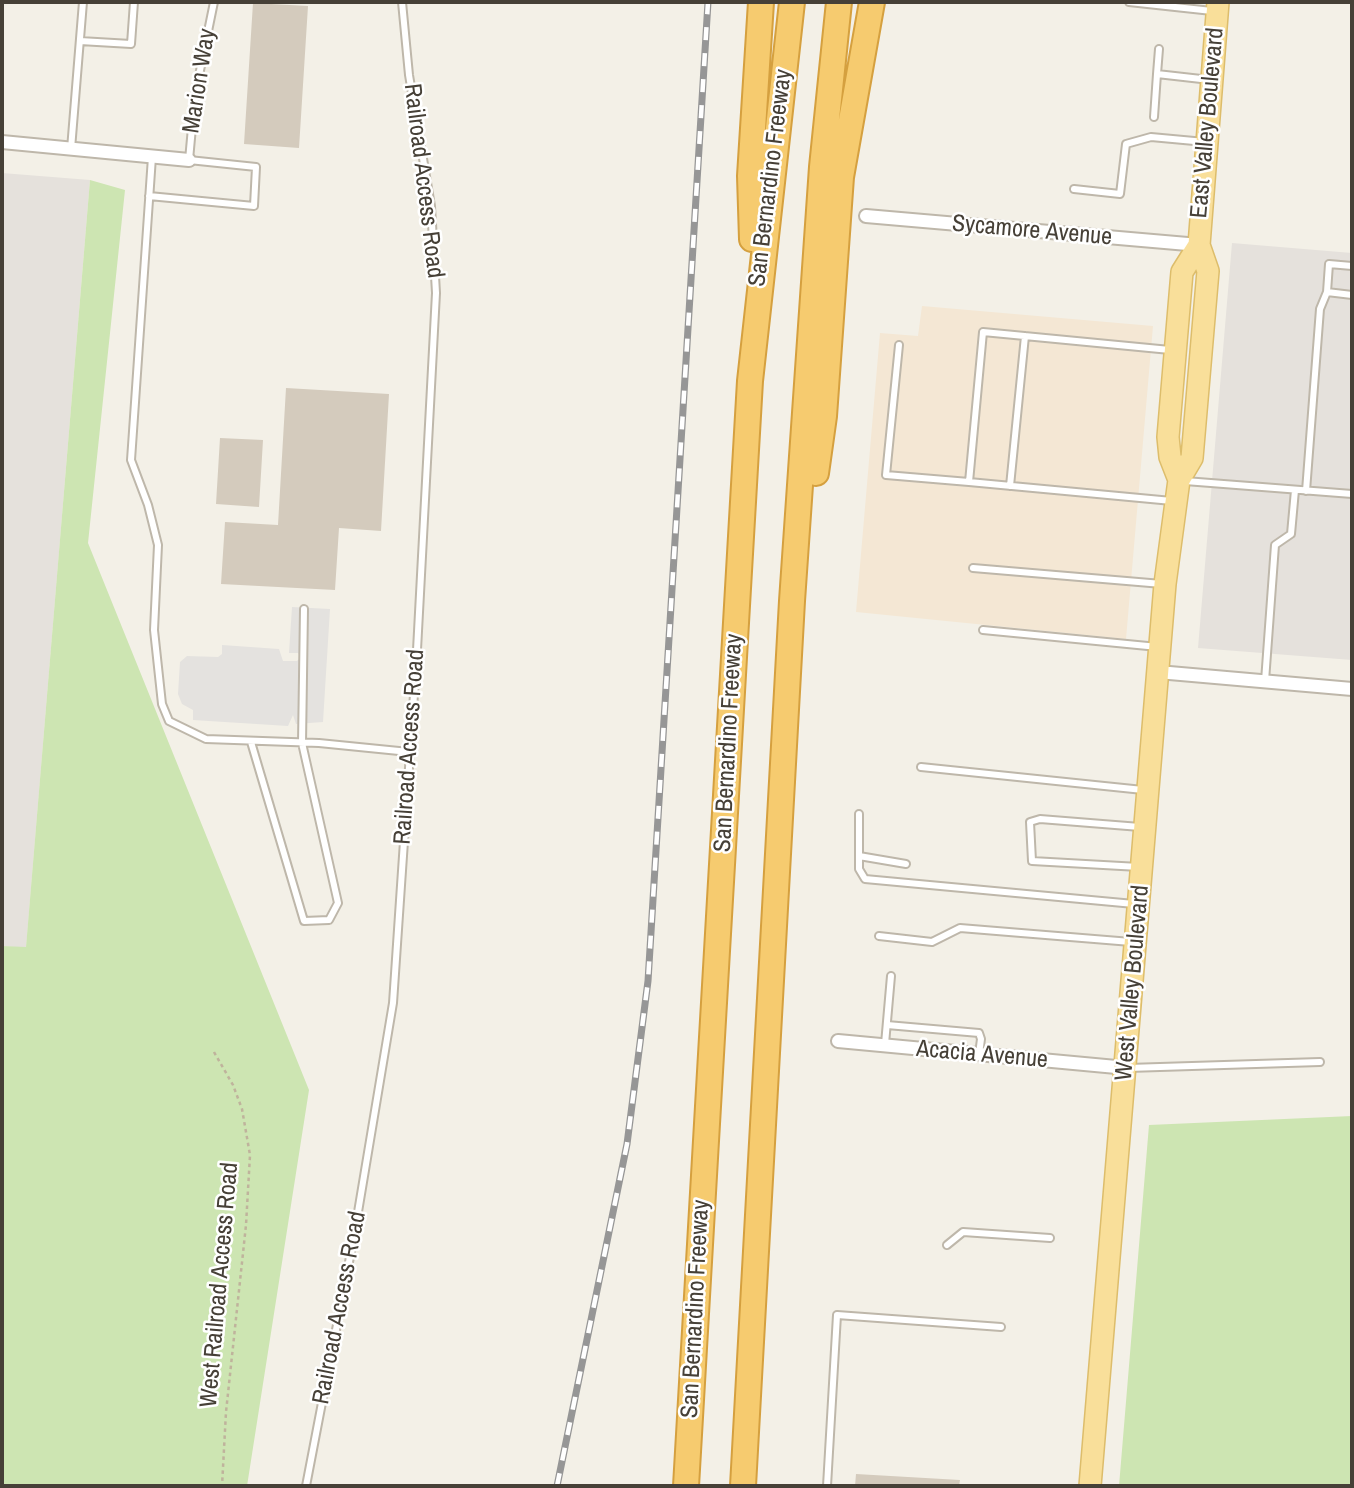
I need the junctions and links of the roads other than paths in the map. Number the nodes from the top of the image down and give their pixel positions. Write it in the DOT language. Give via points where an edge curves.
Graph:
graph roads {
  1 [pos="83,2"];
  2 [pos="134,2"];
  3 [pos="214,2"];
  4 [pos="402,2"];
  5 [pos="761,2"];
  6 [pos="792,2"];
  7 [pos="839,2"];
  8 [pos="872,2"];
  9 [pos="1129,2"];
  10 [pos="1218,7"];
  11 [pos="80,41"];
  12 [pos="1158,49"];
  13 [pos="1157,74"];
  14 [pos="1212,80"];
  15 [pos="1154,117"];
  16 [pos="2,142"];
  17 [pos="1207,142"];
  18 [pos="71,149"];
  19 [pos="152,157"];
  20 [pos="189,160"];
  21 [pos="1074,189"];
  22 [pos="149,196"];
  23 [pos="866,216"];
  24 [pos="1199,245"];
  25 [pos="1352,266"];
  26 [pos="1327,292"];
  27 [pos="1352,295"];
  28 [pos="756,316"];
  29 [pos="1025,336"];
  30 [pos="899,345"];
  31 [pos="1176,350"];
  32 [pos="969,482"];
  33 [pos="1010,486"];
  34 [pos="1295,490"];
  35 [pos="1178,491"];
  36 [pos="1306,491"];
  37 [pos="1352,494"];
  38 [pos="973,568"];
  39 [pos="1165,584"];
  40 [pos="792,601"];
  41 [pos="304,609"];
  42 [pos="983,630"];
  43 [pos="1160,647"];
  44 [pos="1158,672"];
  45 [pos="1265,681"];
  46 [pos="1352,688"];
  47 [pos="251,742"];
  48 [pos="302,743"];
  49 [pos="410,752"];
  50 [pos="921,767"];
  51 [pos="1148,790"];
  52 [pos="859,814"];
  53 [pos="1145,828"];
  54 [pos="859,856"];
  55 [pos="905,864"];
  56 [pos="1142,867"];
  57 [pos="1139,905"];
  58 [pos="879,936"];
  59 [pos="1137,943"];
  60 [pos="891,976"];
  61 [pos="887,1025"];
  62 [pos="838,1041"];
  63 [pos="885,1046"];
  64 [pos="979,1054"];
  65 [pos="1320,1062"];
  66 [pos="1126,1068"];
  67 [pos="1050,1238"];
  68 [pos="947,1245"];
  69 [pos="1002,1327"];
  70 [pos="306,1486"];
  71 [pos="686,1486"];
  72 [pos="743,1486"];
  73 [pos="827,1486"];
  74 [pos="1090,1486"];
  1 -- 11 [label="lane"];
  2 -- 11 [label="lane" via="131,44"];
  3 -- 20 [label="lane, Marion Way" via="195,95"];
  4 -- 49 [label="lane, Railroad Access Road" via="431,206 436,293"];
  5 -- 28 [label="highway" via="750,176"];
  6 -- 28 [label="highway, San Bernardino Freeway"];
  7 -- 40 [label="highway, San Bernardino Freeway" via="822,167"];
  8 -- 40 [label="highway" via="841,177 824,416"];
  9 -- 10 [label="lane"];
  10 -- 14 [label="main road, East Valley Boulevard"];
  11 -- 18 [label="lane"];
  12 -- 13 [label="lane"];
  13 -- 14 [label="lane"];
  13 -- 15 [label="lane"];
  14 -- 17 [label="main road, East Valley Boulevard"];
  16 -- 18 [label="street"];
  17 -- 21 [label="lane" via="1151,137 1126,144 1120,194"];
  17 -- 24 [label="main road, East Valley Boulevard"];
  18 -- 19 [label="street"];
  19 -- 20 [label="street"];
  19 -- 22 [label="lane"];
  20 -- 22 [label="lane" via="256,167 254,205"];
  22 -- 47 [label="lane" via="131,460 158,545 154,630 162,704 169,721 206,739"];
  23 -- 24 [label="street, Sycamore Avenue"];
  24 -- 31 [label="main road, West Valley Boulevard" via="1182,272"];
  24 -- 35 [label="main road, West Valley Boulevard" via="1208,271 1192,458"];
  25 -- 26 [label="lane" via="1329,264"];
  26 -- 27 [label="lane"];
  26 -- 36 [label="lane" via="1320,310"];
  28 -- 71 [label="highway, San Bernardino Freeway"];
  29 -- 31 [label="lane"];
  29 -- 32 [label="lane" via="983,332"];
  29 -- 33 [label="lane"];
  30 -- 32 [label="lane" via="886,475"];
  31 -- 35 [label="main road, West Valley Boulevard" via="1168,437"];
  32 -- 33 [label="lane"];
  33 -- 35 [label="lane"];
  34 -- 35 [label="lane"];
  34 -- 36 [label="lane"];
  34 -- 45 [label="lane" via="1292,534 1275,545"];
  35 -- 39 [label="main road, West Valley Boulevard"];
  36 -- 37 [label="lane"];
  38 -- 39 [label="lane"];
  39 -- 43 [label="main road, West Valley Boulevard"];
  40 -- 72 [label="highway, San Bernardino Freeway"];
  41 -- 48 [label="lane"];
  42 -- 43 [label="lane"];
  43 -- 44 [label="main road, West Valley Boulevard"];
  44 -- 45 [label="street"];
  44 -- 51 [label="main road, West Valley Boulevard"];
  45 -- 46 [label="street"];
  47 -- 48 [label="lane"];
  47 -- 48 [label="lane" via="304,921 329,920 338,903"];
  48 -- 49 [label="lane"];
  49 -- 70 [label="lane, Railroad Access Road" via="393,1003"];
  50 -- 51 [label="lane"];
  51 -- 53 [label="main road, West Valley Boulevard"];
  52 -- 54 [label="lane"];
  53 -- 56 [label="main road, West Valley Boulevard"];
  53 -- 56 [label="lane" via="1040,819 1030,822 1032,861"];
  54 -- 55 [label="lane"];
  54 -- 57 [label="lane" via="861,876 870,880"];
  56 -- 57 [label="main road, West Valley Boulevard"];
  57 -- 59 [label="main road, West Valley Boulevard"];
  58 -- 59 [label="lane" via="932,942 960,928"];
  59 -- 66 [label="main road, West Valley Boulevard"];
  60 -- 61 [label="lane"];
  61 -- 63 [label="lane"];
  61 -- 64 [label="lane" via="979,1033"];
  62 -- 63 [label="street, Acacia Avenue"];
  63 -- 64 [label="street, Acacia Avenue"];
  64 -- 66 [label="street, Acacia Avenue"];
  65 -- 66 [label="lane"];
  66 -- 74 [label="main road, West Valley Boulevard"];
  67 -- 68 [label="lane" via="963,1232"];
  69 -- 73 [label="lane" via="837,1315"];
}
